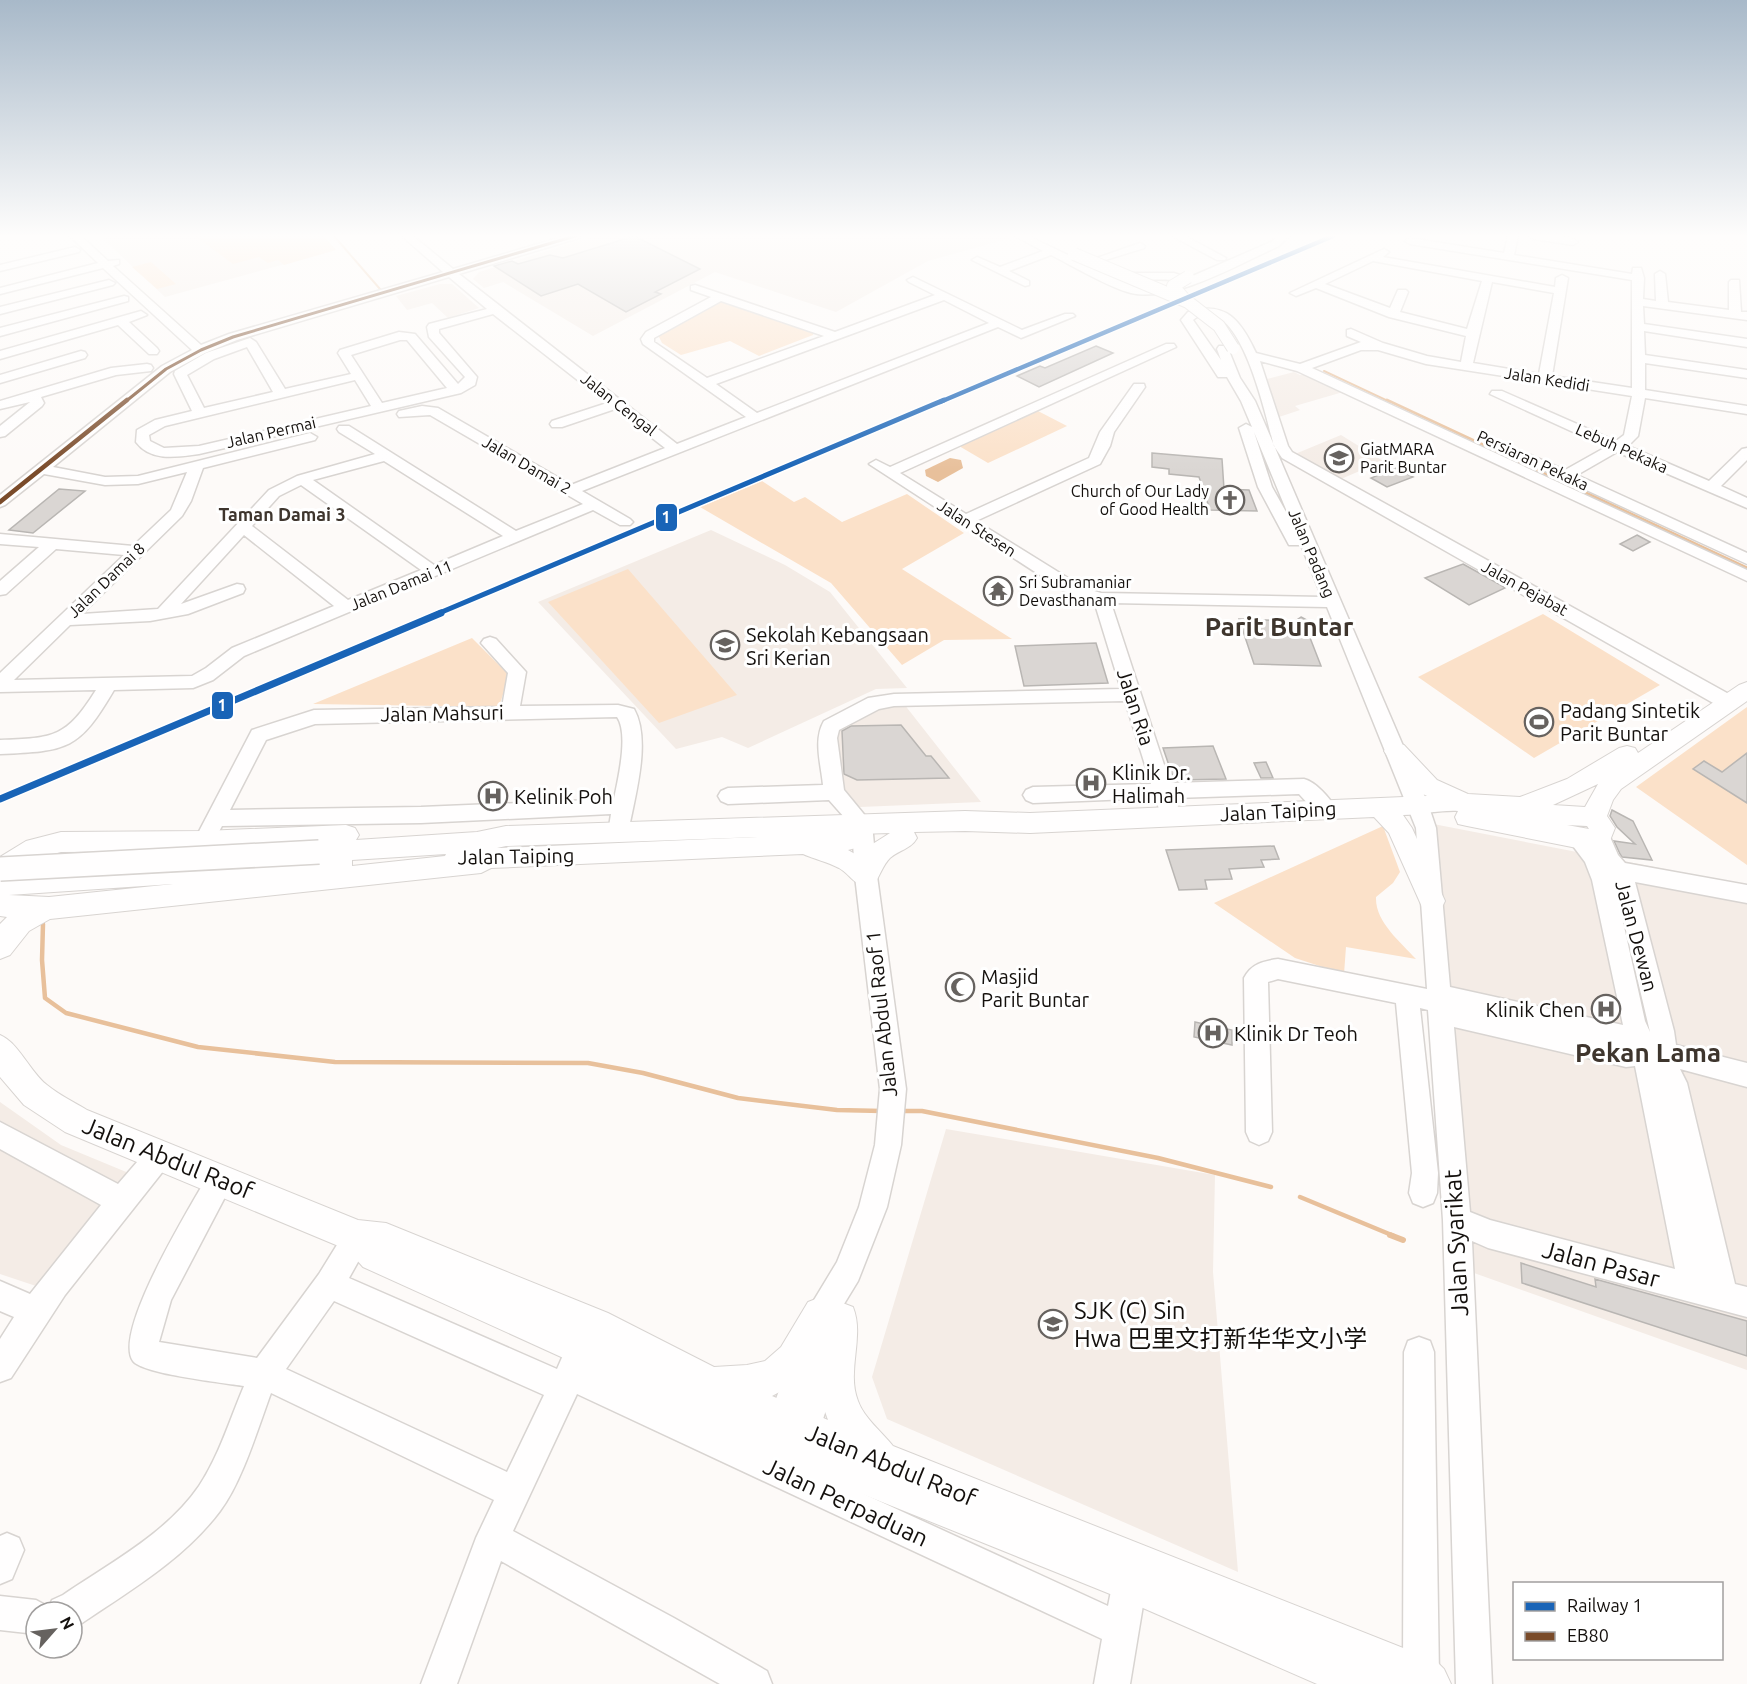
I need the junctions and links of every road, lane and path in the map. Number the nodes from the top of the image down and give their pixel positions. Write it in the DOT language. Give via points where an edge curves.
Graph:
graph roads {
  1 [pos="64,315"];
  2 [pos="141,315"];
  3 [pos="162,315"];
  4 [pos="308,315"];
  5 [pos="312,315"];
  6 [pos="479,315"];
  7 [pos="502,315"];
  8 [pos="689,315"];
  9 [pos="774,315"];
  10 [pos="893,315"];
  11 [pos="982,315"];
  12 [pos="1189,315"];
  13 [pos="1191,315"];
  14 [pos="1205,315"];
  15 [pos="1219,315"];
  16 [pos="1393,315"];
  17 [pos="1478,315"];
  18 [pos="1556,315"];
  19 [pos="1638,315"];
  20 [pos="1069,316"];
  21 [pos="121,321"];
  22 [pos="999,323"];
  23 [pos="1638,327"];
  24 [pos="0,332"];
  25 [pos="1351,333"];
  26 [pos="1472,334"];
  27 [pos="835,336"];
  28 [pos="65,337"];
  29 [pos="0,342"];
  30 [pos="1747,343"];
  31 [pos="204,345"];
  32 [pos="1379,346"];
  33 [pos="1160,350"];
  34 [pos="4,354"];
  35 [pos="81,355"];
  36 [pos="1251,355"];
  37 [pos="1639,358"];
  38 [pos="1319,362"];
  39 [pos="1466,366"];
  40 [pos="91,367"];
  41 [pos="147,368"];
  42 [pos="1301,368"];
  43 [pos="1747,374"];
  44 [pos="357,376"];
  45 [pos="0,379"];
  46 [pos="1545,379"];
  47 [pos="707,383"];
  48 [pos="1140,387"];
  49 [pos="456,390"];
  50 [pos="1639,393"];
  51 [pos="281,394"];
  52 [pos="1497,394"];
  53 [pos="34,395"];
  54 [pos="1248,401"];
  55 [pos="618,403"];
  56 [pos="0,405"];
  57 [pos="378,407"];
  58 [pos="1747,410"];
  59 [pos="200,413"];
  60 [pos="756,418"];
  61 [pos="557,424"];
  62 [pos="344,429"];
  63 [pos="299,433"];
  64 [pos="0,434"];
  65 [pos="1618,447"];
  66 [pos="675,448"];
  67 [pos="1747,452"];
  68 [pos="385,456"];
  69 [pos="196,467"];
  70 [pos="41,468"];
  71 [pos="1566,475"];
  72 [pos="302,479"];
  73 [pos="2,482"];
  74 [pos="1712,487"];
  75 [pos="571,490"];
  76 [pos="0,502"];
  77 [pos="1747,503"];
  78 [pos="595,504"];
  79 [pos="965,520"];
  80 [pos="625,522"];
  81 [pos="243,525"];
  82 [pos="517,538"];
  83 [pos="0,539"];
  84 [pos="52,544"];
  85 [pos="136,551"];
  86 [pos="1747,559"];
  87 [pos="434,572"];
  88 [pos="1747,576"];
  89 [pos="237,589"];
  90 [pos="0,590"];
  91 [pos="1101,598"];
  92 [pos="1331,598"];
  93 [pos="346,607"];
  94 [pos="164,613"];
  95 [pos="65,620"];
  96 [pos="490,643"];
  97 [pos="1747,674"];
  98 [pos="109,683"];
  99 [pos="0,684"];
  100 [pos="1132,695"];
  101 [pos="1731,696"];
  102 [pos="510,712"];
  103 [pos="1671,734"];
  104 [pos="0,747"];
  105 [pos="1396,751"];
  106 [pos="1163,791"];
  107 [pos="834,792"];
  108 [pos="1056,794"];
  109 [pos="1034,795"];
  110 [pos="728,796"];
  111 [pos="1472,803"];
  112 [pos="1422,804"];
  113 [pos="622,806"];
  114 [pos="1379,806"];
  115 [pos="1520,806"];
  116 [pos="1326,809"];
  117 [pos="1171,816"];
  118 [pos="216,818"];
  119 [pos="1060,822"];
  120 [pos="418,823"];
  121 [pos="1030,824"];
  122 [pos="863,831"];
  123 [pos="1591,831"];
  124 [pos="618,833"];
  125 [pos="904,838"];
  126 [pos="204,841"];
  127 [pos="804,844"];
  128 [pos="504,847"];
  129 [pos="317,859"];
  130 [pos="1618,870"];
  131 [pos="0,872"];
  132 [pos="866,876"];
  133 [pos="0,885"];
  134 [pos="1747,894"];
  135 [pos="1432,901"];
  136 [pos="0,905"];
  137 [pos="49,908"];
  138 [pos="0,947"];
  139 [pos="1407,995"];
  140 [pos="1440,1002"];
  141 [pos="0,1050"];
  142 [pos="1651,1051"];
  143 [pos="1747,1075"];
  144 [pos="1259,1132"];
  145 [pos="0,1135"];
  146 [pos="159,1156"];
  147 [pos="221,1179"];
  148 [pos="1423,1193"];
  149 [pos="122,1201"];
  150 [pos="1457,1220"];
  151 [pos="358,1237"];
  152 [pos="329,1284"];
  153 [pos="1693,1288"];
  154 [pos="0,1296"];
  155 [pos="1735,1299"];
  156 [pos="36,1312"];
  157 [pos="831,1317"];
  158 [pos="1419,1352"];
  159 [pos="578,1359"];
  160 [pos="0,1366"];
  161 [pos="264,1374"];
  162 [pos="712,1385"];
  163 [pos="791,1436"];
  164 [pos="880,1460"];
  165 [pos="514,1493"];
  166 [pos="492,1538"];
  167 [pos="1131,1581"];
  168 [pos="84,1600"];
  169 [pos="0,1613"];
  170 [pos="24,1616"];
  171 [pos="1122,1630"];
  172 [pos="1425,1680"];
  173 [pos="439,1684"];
  174 [pos="754,1684"];
  175 [pos="1112,1684"];
  176 [pos="1368,1684"];
  177 [pos="1474,1684"];
  1 -- 24 [label="street"];
  2 -- 21 [label="street"];
  3 -- 31 [label="street" via="193,346"];
  4 -- 31 [label="street"];
  5 -- 31 [label="street"];
  6 -- 49 [label="street, Jalan Permai" via="432,330 471,377 470,382"];
  7 -- 55 [label="street, Jalan Cengal"];
  8 -- 47 [label="street" via="646,339"];
  9 -- 27 [label="street"];
  10 -- 27 [label="street"];
  11 -- 22 [label="street"];
  12 -- 54 [label="street, Jalan Padang" via="1210,332 1223,350"];
  13 -- 92 [label="street" via="1186,320 1220,368 1246,428 1265,487 1316,581"];
  14 -- 54 [label="street, Jalan Padang, bridge" via="1233,348"];
  15 -- 36 [label="street" via="1240,332"];
  16 -- 26 [label="street"];
  17 -- 26 [label="street"];
  18 -- 46 [label="street"];
  19 -- 23 [label="street"];
  20 -- 22 [label="street" via="1021,334"];
  21 -- 28 [label="street"];
  21 -- 41 [label="street" via="158,354"];
  22 -- 60 [label="street"];
  23 -- 30 [label="street"];
  23 -- 37 [label="street"];
  25 -- 32 [label="street, Jalan Kedidi"];
  26 -- 39 [label="street"];
  27 -- 47 [label="street"];
  28 -- 34 [label="street"];
  28 -- 35 [label="street"];
  29 -- 34 [label="street"];
  31 -- 70 [label="street" via="166,369"];
  32 -- 38 [label="street" via="1360,346"];
  32 -- 39 [label="street, Jalan Kedidi" via="1407,356"];
  33 -- 79 [label="street, Jalan Stesen" via="883,468"];
  35 -- 40 [label="street"];
  35 -- 45 [label="street"];
  36 -- 42 [label="street"];
  36 -- 101 [label="street, Jalan Pejabat" via="1287,454"];
  37 -- 43 [label="street"];
  37 -- 50 [label="street"];
  38 -- 42 [label="street"];
  38 -- 71 [label="street, Persiaran Pekaka"];
  39 -- 46 [label="street, Jalan Kedidi"];
  41 -- 53 [label="street" via="115,371"];
  41 -- 73 [label="street" via="14,478"];
  42 -- 88 [label="street"];
  44 -- 49 [label="street" via="344,353 406,335"];
  44 -- 51 [label="street"];
  44 -- 57 [label="street"];
  46 -- 50 [label="street, Jalan Kedidi"];
  47 -- 60 [label="street"];
  48 -- 79 [label="street" via="1107,432 1095,461"];
  49 -- 57 [label="street, Jalan Permai"];
  50 -- 58 [label="street, Jalan Kedidi"];
  50 -- 65 [label="street" via="1631,436"];
  51 -- 59 [label="street"];
  51 -- 59 [label="street" via="250,342 210,356 180,374"];
  52 -- 65 [label="street, Lebuh Pekaka"];
  53 -- 56 [label="street"];
  53 -- 64 [label="street" via="38,403"];
  54 -- 92 [label="street, Jalan Padang"];
  55 -- 61 [label="street"];
  55 -- 66 [label="street, Jalan Cengal"];
  57 -- 63 [label="street, Jalan Permai"];
  59 -- 63 [label="street, Jalan Permai" via="149,428 142,433 142,441 155,451 181,452"];
  60 -- 66 [label="street"];
  62 -- 63 [label="street"];
  62 -- 68 [label="street"];
  62 -- 75 [label="street, Jalan Damai 2" via="429,410"];
  63 -- 69 [label="street"];
  65 -- 71 [label="street"];
  65 -- 74 [label="street, Lebuh Pekaka"];
  66 -- 75 [label="street"];
  67 -- 74 [label="street"];
  68 -- 72 [label="street"];
  68 -- 82 [label="street"];
  69 -- 70 [label="street" via="120,481"];
  69 -- 85 [label="street, Jalan Damai 8" via="177,513"];
  70 -- 76 [label="street"];
  71 -- 86 [label="street, Persiaran Pekaka"];
  72 -- 81 [label="street" via="274,493"];
  72 -- 87 [label="street"];
  74 -- 77 [label="street, Lebuh Pekaka"];
  75 -- 78 [label="street, Jalan Damai 2"];
  78 -- 80 [label="street, Jalan Damai 2"];
  78 -- 82 [label="street, Jalan Damai 11"];
  79 -- 91 [label="street, Jalan Stesen" via="1078,592"];
  81 -- 93 [label="street"];
  81 -- 94 [label="street"];
  82 -- 87 [label="street, Jalan Damai 11"];
  83 -- 84 [label="street"];
  84 -- 85 [label="street"];
  84 -- 90 [label="street"];
  85 -- 95 [label="street, Jalan Damai 8"];
  87 -- 93 [label="street, Jalan Damai 11"];
  89 -- 94 [label="street"];
  91 -- 92 [label="street, Jalan Stesen"];
  91 -- 100 [label="street, Jalan Ria"];
  92 -- 105 [label="street, Jalan Padang"];
  93 -- 98 [label="street, Jalan Damai 11" via="238,652 227,658 214,674 193,682"];
  94 -- 95 [label="street"];
  95 -- 99 [label="street, Jalan Damai 8"];
  96 -- 102 [label="street" via="517,672"];
  97 -- 101 [label="main road"];
  98 -- 99 [label="street"];
  98 -- 104 [label="street" via="90,716 71,736 45,745"];
  100 -- 106 [label="street, Jalan Ria"];
  100 -- 107 [label="street" via="875,703 831,726 827,738"];
  101 -- 103 [label="main road"];
  102 -- 113 [label="street, Jalan Mahsuri" via="627,714 631,723 630,755"];
  102 -- 118 [label="street, Jalan Mahsuri" via="314,717 259,735"];
  103 -- 115 [label="main road" via="1539,802"];
  103 -- 123 [label="main road" via="1601,795"];
  105 -- 111 [label="main road" via="1428,786"];
  105 -- 112 [label="street, Jalan Padang"];
  106 -- 108 [label="street"];
  106 -- 116 [label="street" via="1304,786"];
  106 -- 117 [label="street, Jalan Ria"];
  107 -- 110 [label="street"];
  107 -- 122 [label="street"];
  108 -- 109 [label="street"];
  108 -- 119 [label="street"];
  111 -- 112 [label="main road, Jalan Taiping"];
  111 -- 115 [label="main road, Jalan Taiping"];
  112 -- 114 [label="main road, Jalan Taiping"];
  112 -- 123 [label="main road, Jalan Taiping" via="1442,813 1565,834"];
  112 -- 135 [label="street, Jalan Syarikat"];
  113 -- 120 [label="street"];
  113 -- 124 [label="street"];
  114 -- 116 [label="main road, Jalan Taiping"];
  114 -- 135 [label="main road" via="1400,828"];
  115 -- 123 [label="main road"];
  116 -- 117 [label="main road, Jalan Taiping"];
  117 -- 119 [label="main road, Jalan Taiping"];
  118 -- 120 [label="street"];
  118 -- 126 [label="street"];
  119 -- 121 [label="main road, Jalan Taiping"];
  120 -- 126 [label="main road"];
  120 -- 128 [label="main road" via="481,830"];
  121 -- 122 [label="main road, Jalan Taiping" via="965,821"];
  121 -- 125 [label="main road, Jalan Taiping" via="969,836"];
  122 -- 124 [label="main road, Jalan Taiping"];
  122 -- 125 [label="main road, Jalan Taiping"];
  122 -- 127 [label="main road, Jalan Taiping"];
  122 -- 132 [label="street, Jalan Abdul Raof 1"];
  123 -- 130 [label="street, Jalan Dewan"];
  123 -- 142 [label="street" via="1633,1021"];
  124 -- 128 [label="main road, Jalan Taiping"];
  125 -- 132 [label="main road" via="874,856"];
  126 -- 131 [label="main road" via="44,844"];
  127 -- 128 [label="main road, Jalan Taiping"];
  127 -- 132 [label="main road" via="848,861"];
  128 -- 129 [label="main road, Jalan Taiping" via="473,855"];
  128 -- 137 [label="main road" via="470,866"];
  129 -- 131 [label="main road, Jalan Taiping, bridge"];
  129 -- 133 [label="main road, Jalan Taiping"];
  130 -- 134 [label="street"];
  130 -- 142 [label="street, Jalan Dewan" via="1627,888 1662,1031"];
  132 -- 157 [label="street, Jalan Abdul Raof 1" via="893,1089 888,1145 873,1207"];
  135 -- 140 [label="street, Jalan Syarikat"];
  136 -- 137 [label="main road"];
  137 -- 138 [label="main road" via="14,926"];
  139 -- 140 [label="street"];
  139 -- 144 [label="street" via="1278,969 1265,971 1256,978"];
  139 -- 148 [label="street" via="1425,1173"];
  140 -- 142 [label="street" via="1450,1015 1626,1056"];
  140 -- 150 [label="street, Jalan Syarikat"];
  141 -- 146 [label="main road, Jalan Abdul Raof" via="35,1095 76,1121"];
  142 -- 143 [label="street"];
  142 -- 153 [label="street"];
  142 -- 155 [label="street, Jalan Dewan" via="1674,1083"];
  145 -- 149 [label="street"];
  146 -- 147 [label="main road, Jalan Abdul Raof"];
  146 -- 149 [label="street"];
  147 -- 151 [label="main road, Jalan Abdul Raof"];
  147 -- 161 [label="street" via="154,1308 145,1329 144,1350 150,1355"];
  149 -- 156 [label="street"];
  150 -- 153 [label="street, Jalan Pasar" via="1488,1234"];
  150 -- 177 [label="street, Jalan Syarikat"];
  151 -- 152 [label="street"];
  151 -- 159 [label="main road, Jalan Abdul Raof" via="375,1255"];
  152 -- 159 [label="street, Jalan Perpaduan"];
  152 -- 161 [label="street"];
  153 -- 155 [label="street, Jalan Pasar"];
  154 -- 156 [label="street"];
  156 -- 160 [label="street"];
  157 -- 162 [label="main road" via="780,1374 753,1383"];
  157 -- 163 [label="street, Jalan Abdul Raof 1"];
  157 -- 164 [label="main road" via="837,1351 837,1394 844,1414"];
  158 -- 172 [label="street"];
  159 -- 162 [label="main road, Jalan Abdul Raof"];
  159 -- 163 [label="main road, Jalan Abdul Raof"];
  159 -- 165 [label="street"];
  159 -- 171 [label="street, Jalan Perpaduan"];
  161 -- 165 [label="street"];
  161 -- 168 [label="street" via="210,1498 179,1533 152,1555"];
  162 -- 163 [label="main road, Jalan Abdul Raof"];
  163 -- 164 [label="main road, Jalan Abdul Raof"];
  163 -- 167 [label="main road, Jalan Abdul Raof"];
  164 -- 172 [label="main road, Jalan Abdul Raof"];
  165 -- 166 [label="street"];
  166 -- 173 [label="street"];
  166 -- 174 [label="street"];
  167 -- 171 [label="street"];
  167 -- 176 [label="main road, Jalan Abdul Raof"];
  169 -- 170 [label="street"];
  171 -- 175 [label="street"];
}
